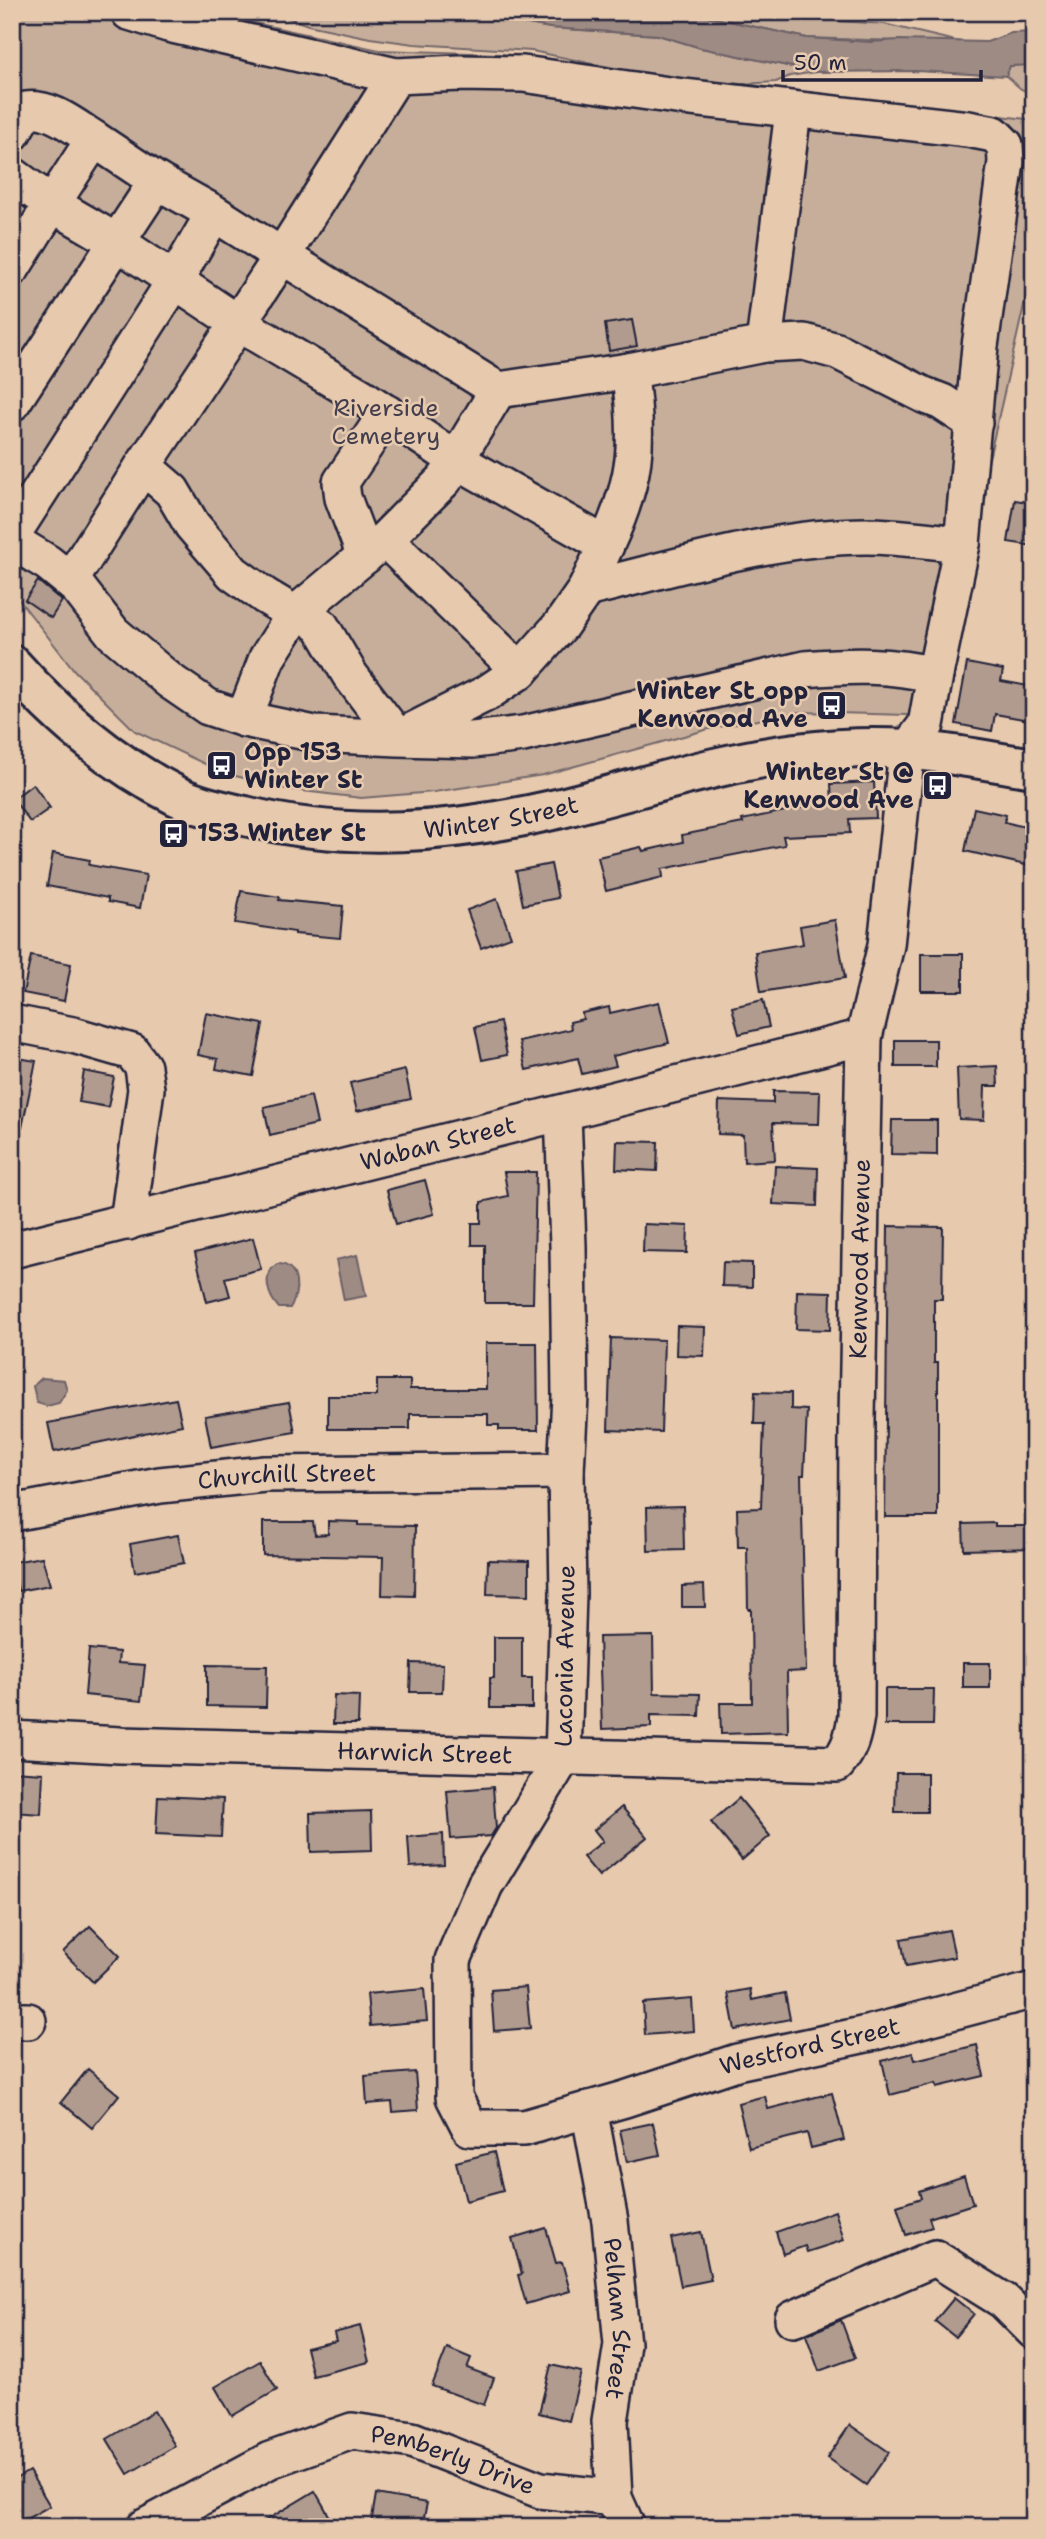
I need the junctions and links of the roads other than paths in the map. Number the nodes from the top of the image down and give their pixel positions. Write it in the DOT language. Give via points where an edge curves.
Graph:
graph roads {
  1 [pos="129,12"];
  2 [pos="397,76"];
  3 [pos="793,111"];
  4 [pos="12,134"];
  5 [pos="94,139"];
  6 [pos="12,175"];
  7 [pos="157,181"];
  8 [pos="52,204"];
  9 [pos="214,213"];
  10 [pos="117,242"];
  11 [pos="282,256"];
  12 [pos="12,268"];
  13 [pos="174,282"];
  14 [pos="238,323"];
  15 [pos="764,344"];
  16 [pos="629,371"];
  17 [pos="498,390"];
  18 [pos="12,403"];
  19 [pos="387,413"];
  20 [pos="974,423"];
  21 [pos="458,461"];
  22 [pos="144,466"];
  23 [pos="12,535"];
  24 [pos="12,541"];
  25 [pos="962,544"];
  26 [pos="606,545"];
  27 [pos="375,547"];
  28 [pos="69,581"];
  29 [pos="586,589"];
  30 [pos="295,614"];
  31 [pos="12,665"];
  32 [pos="520,671"];
  33 [pos="935,675"];
  34 [pos="244,719"];
  35 [pos="398,738"];
  36 [pos="908,750"];
  37 [pos="1034,768"];
  38 [pos="12,1023"];
  39 [pos="864,1037"];
  40 [pos="563,1114"];
  41 [pos="128,1222"];
  42 [pos="12,1250"];
  43 [pos="566,1471"];
  44 [pos="12,1513"];
  45 [pos="12,1739"];
  46 [pos="563,1757"];
  47 [pos="836,1764"];
  48 [pos="1034,1990"];
  49 [pos="589,2109"];
  50 [pos="793,2319"];
  51 [pos="1034,2331"];
  52 [pos="621,2512"];
  53 [pos="145,2527"];
  1 -- 2 [label="street"];
  2 -- 3 [label="street" via="523,74"];
  2 -- 11 [label="street"];
  3 -- 15 [label="street"];
  3 -- 20 [label="street" via="968,129 994,134 1005,145"];
  4 -- 5 [label="street" via="26,110 37,108"];
  5 -- 7 [label="street"];
  5 -- 8 [label="street"];
  6 -- 8 [label="street"];
  7 -- 9 [label="street"];
  7 -- 10 [label="street"];
  8 -- 10 [label="street"];
  8 -- 12 [label="street"];
  9 -- 11 [label="street"];
  9 -- 13 [label="street"];
  10 -- 13 [label="street"];
  10 -- 18 [label="street"];
  11 -- 14 [label="street"];
  11 -- 17 [label="street"];
  13 -- 14 [label="street"];
  13 -- 23 [label="street"];
  14 -- 19 [label="street"];
  14 -- 22 [label="street"];
  15 -- 16 [label="street"];
  15 -- 20 [label="street" via="804,342 837,351 943,401"];
  16 -- 17 [label="street"];
  16 -- 26 [label="street" via="635,447 631,480"];
  17 -- 21 [label="street"];
  19 -- 21 [label="street"];
  19 -- 27 [label="street" via="341,482 343,498"];
  20 -- 25 [label="street"];
  21 -- 26 [label="street"];
  21 -- 27 [label="street"];
  22 -- 28 [label="street"];
  22 -- 30 [label="street" via="172,491 192,525 233,573"];
  24 -- 28 [label="street"];
  25 -- 29 [label="street" via="867,536 824,538 735,553"];
  25 -- 33 [label="street"];
  26 -- 29 [label="street"];
  27 -- 30 [label="street"];
  27 -- 32 [label="street"];
  28 -- 34 [label="street" via="113,633 170,681 208,706"];
  29 -- 32 [label="street"];
  30 -- 34 [label="street" via="267,658"];
  30 -- 35 [label="street" via="321,626"];
  31 -- 36 [label="main road, Winter Street" via="79,732 179,797 267,822 321,830 445,829 554,809 793,753"];
  32 -- 35 [label="street"];
  33 -- 35 [label="street" via="901,667 805,669 523,734 473,740"];
  33 -- 36 [label="street" via="926,725"];
  34 -- 35 [label="street" via="315,734"];
  36 -- 37 [label="main road, Winter Street"];
  36 -- 39 [label="street, Kenwood Avenue" via="886,946"];
  38 -- 41 [label="street" via="132,1052 143,1067 146,1089"];
  39 -- 40 [label="street, Waban Street"];
  39 -- 47 [label="street, Kenwood Avenue" via="856,1717 847,1753"];
  40 -- 41 [label="street, Waban Street"];
  40 -- 43 [label="street, Laconia Avenue" via="569,1382"];
  41 -- 42 [label="street, Waban Street"];
  43 -- 44 [label="street, Churchill Street" via="265,1474 160,1485"];
  43 -- 46 [label="street, Laconia Avenue"];
  45 -- 46 [label="street, Harwich Street"];
  46 -- 47 [label="street, Harwich Street"];
  46 -- 49 [label="street, Laconia Avenue" via="485,1885 453,1960 454,2097 470,2128 524,2128"];
  48 -- 49 [label="street, Westford Street" via="737,2062"];
  49 -- 52 [label="street, Pelham Street" via="610,2221 622,2344 610,2421"];
  50 -- 51 [label="street" via="935,2258 1004,2301"];
  52 -- 53 [label="street, Pemberly Drive" via="540,2490 412,2440 352,2431 270,2459"];
}
